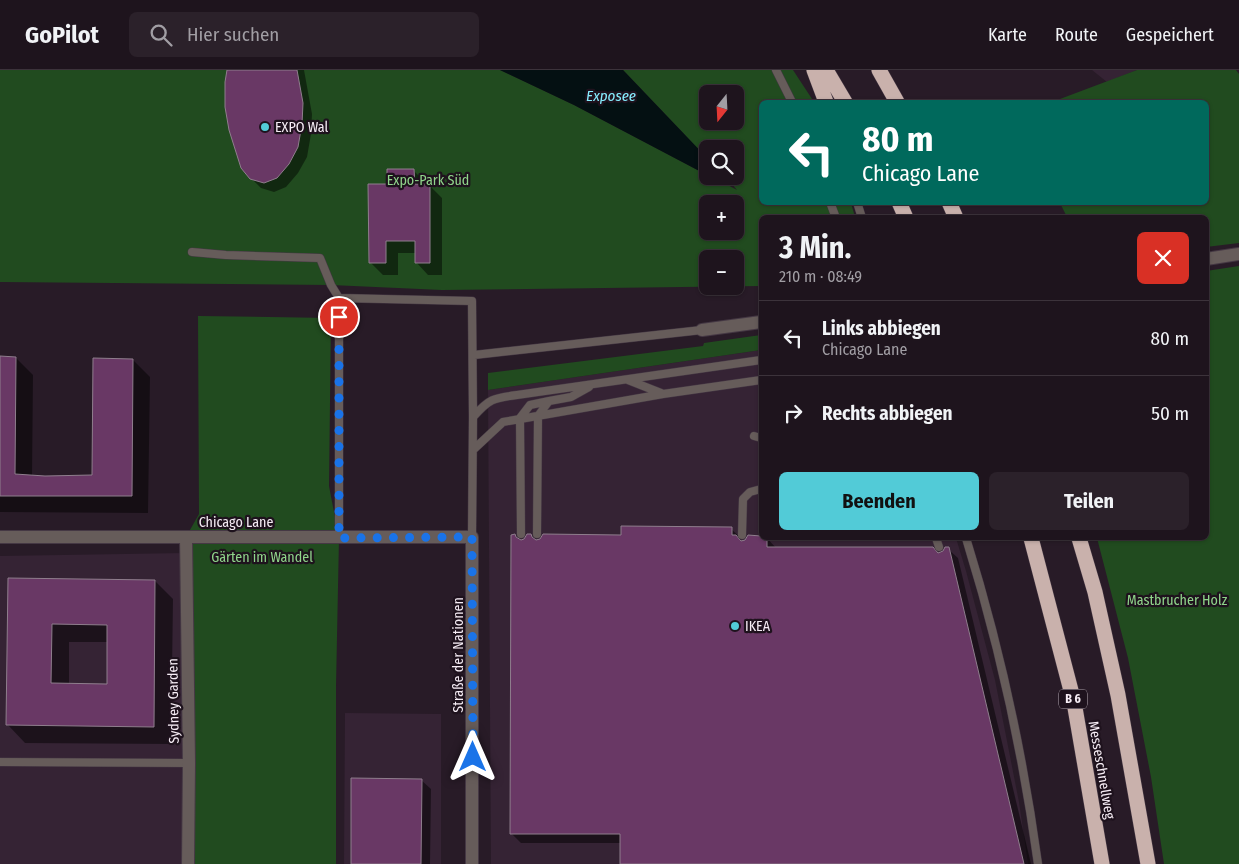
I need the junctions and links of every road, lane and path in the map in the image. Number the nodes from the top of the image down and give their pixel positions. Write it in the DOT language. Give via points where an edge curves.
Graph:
graph roads {
  1 [pos="776,70"];
  2 [pos="814,70"];
  3 [pos="826,70"];
  4 [pos="879,70"];
  5 [pos="791,100"];
  6 [pos="825,100"];
  7 [pos="844,100"];
  8 [pos="896,100"];
  9 [pos="192,252"];
  10 [pos="1239,254"];
  11 [pos="1209,259"];
  12 [pos="339,298"];
  13 [pos="759,322"];
  14 [pos="702,330"];
  15 [pos="474,354"];
  16 [pos="759,360"];
  17 [pos="625,379"];
  18 [pos="759,380"];
  19 [pos="593,384"];
  20 [pos="663,394"];
  21 [pos="548,401"];
  22 [pos="538,416"];
  23 [pos="473,417"];
  24 [pos="520,418"];
  25 [pos="474,449"];
  26 [pos="759,490"];
  27 [pos="521,534"];
  28 [pos="537,534"];
  29 [pos="742,535"];
  30 [pos="0,537"];
  31 [pos="186,537"];
  32 [pos="472,537"];
  33 [pos="339,538"];
  34 [pos="937,540"];
  35 [pos="967,540"];
  36 [pos="1032,540"];
  37 [pos="1080,540"];
  38 [pos="939,548"];
  39 [pos="0,762"];
  40 [pos="189,763"];
  41 [pos="188,864"];
  42 [pos="472,864"];
  43 [pos="1038,864"];
  44 [pos="1102,864"];
  45 [pos="1148,864"];
  1 -- 5 [label="lane"];
  2 -- 6 [label="highway"];
  3 -- 7 [label="highway"];
  4 -- 8 [label="highway"];
  9 -- 12 [label="lane" via="320,258"];
  10 -- 11 [label="street"];
  12 -- 15 [label="lane" via="472,301"];
  12 -- 33 [label="lane"];
  13 -- 14 [label="street"];
  14 -- 15 [label="lane"];
  15 -- 23 [label="lane"];
  16 -- 17 [label="lane"];
  17 -- 19 [label="lane"];
  17 -- 20 [label="lane"];
  18 -- 20 [label="lane"];
  19 -- 21 [label="lane" via="571,397"];
  19 -- 23 [label="lane" via="500,397 485,403"];
  20 -- 22 [label="lane"];
  21 -- 22 [label="lane"];
  21 -- 24 [label="lane" via="530,405"];
  22 -- 24 [label="lane"];
  22 -- 28 [label="lane"];
  23 -- 25 [label="lane"];
  24 -- 25 [label="lane" via="503,422"];
  24 -- 27 [label="lane"];
  25 -- 32 [label="lane"];
  26 -- 29 [label="lane" via="743,499"];
  30 -- 31 [label="street, Chicago Lane"];
  31 -- 33 [label="street, Chicago Lane"];
  31 -- 40 [label="street, Sydney Garden"];
  32 -- 33 [label="street, Chicago Lane"];
  32 -- 42 [label="street, Straße der Nationen"];
  34 -- 38 [label="lane"];
  35 -- 43 [label="lane" via="1010,708"];
  36 -- 44 [label="highway, Messeschnellweg / B 6" via="1074,702"];
  37 -- 45 [label="highway" via="1118,695"];
  39 -- 40 [label="lane"];
  40 -- 41 [label="street, Sydney Garden"];
}
